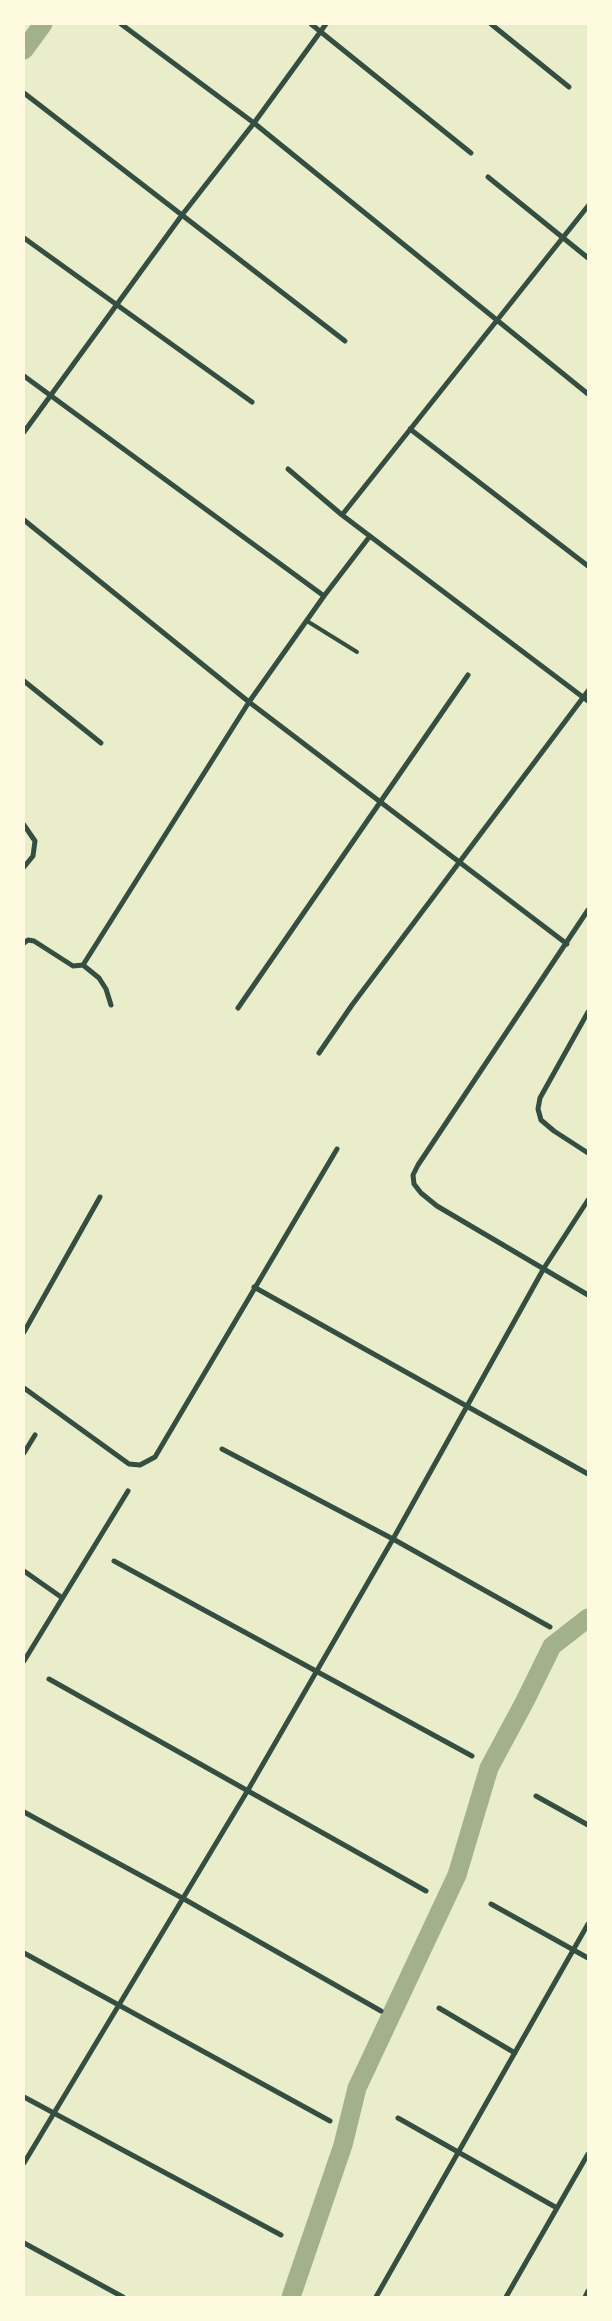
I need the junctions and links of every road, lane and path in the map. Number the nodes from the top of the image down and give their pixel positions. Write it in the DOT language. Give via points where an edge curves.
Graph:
graph roads {
  1 [pos="121,24"];
  2 [pos="311,24"];
  3 [pos="326,24"];
  4 [pos="491,24"];
  5 [pos="320,31"];
  6 [pos="569,87"];
  7 [pos="24,93"];
  8 [pos="254,123"];
  9 [pos="471,152"];
  10 [pos="488,177"];
  11 [pos="588,206"];
  12 [pos="182,215"];
  13 [pos="563,237"];
  14 [pos="24,238"];
  15 [pos="588,258"];
  16 [pos="117,305"];
  17 [pos="497,319"];
  18 [pos="345,341"];
  19 [pos="24,376"];
  20 [pos="588,394"];
  21 [pos="51,395"];
  22 [pos="252,402"];
  23 [pos="410,429"];
  24 [pos="24,432"];
  25 [pos="288,469"];
  26 [pos="342,515"];
  27 [pos="24,520"];
  28 [pos="370,536"];
  29 [pos="588,566"];
  30 [pos="324,596"];
  31 [pos="307,621"];
  32 [pos="356,652"];
  33 [pos="468,676"];
  34 [pos="24,681"];
  35 [pos="588,691"];
  36 [pos="586,699"];
  37 [pos="249,702"];
  38 [pos="101,743"];
  39 [pos="379,803"];
  40 [pos="24,825"];
  41 [pos="460,864"];
  42 [pos="24,867"];
  43 [pos="588,910"];
  44 [pos="24,943"];
  45 [pos="567,944"];
  46 [pos="83,965"];
  47 [pos="111,1005"];
  48 [pos="238,1008"];
  49 [pos="588,1012"];
  50 [pos="586,1022"];
  51 [pos="320,1053"];
  52 [pos="337,1149"];
  53 [pos="588,1152"];
  54 [pos="100,1197"];
  55 [pos="588,1200"];
  56 [pos="544,1268"];
  57 [pos="254,1287"];
  58 [pos="588,1295"];
  59 [pos="24,1332"];
  60 [pos="24,1388"];
  61 [pos="467,1405"];
  62 [pos="35,1435"];
  63 [pos="222,1449"];
  64 [pos="24,1453"];
  65 [pos="588,1474"];
  66 [pos="128,1491"];
  67 [pos="392,1539"];
  68 [pos="114,1560"];
  69 [pos="24,1571"];
  70 [pos="61,1597"];
  71 [pos="550,1627"];
  72 [pos="24,1661"];
  73 [pos="317,1671"];
  74 [pos="49,1679"];
  75 [pos="472,1756"];
  76 [pos="248,1790"];
  77 [pos="536,1796"];
  78 [pos="24,1812"];
  79 [pos="588,1825"];
  80 [pos="426,1891"];
  81 [pos="184,1899"];
  82 [pos="492,1904"];
  83 [pos="588,1924"];
  84 [pos="574,1950"];
  85 [pos="24,1953"];
  86 [pos="588,1958"];
  87 [pos="118,2006"];
  88 [pos="439,2008"];
  89 [pos="381,2011"];
  90 [pos="516,2053"];
  91 [pos="24,2097"];
  92 [pos="53,2113"];
  93 [pos="398,2118"];
  94 [pos="330,2121"];
  95 [pos="460,2152"];
  96 [pos="588,2154"];
  97 [pos="24,2163"];
  98 [pos="557,2208"];
  99 [pos="281,2235"];
  100 [pos="24,2243"];
  101 [pos="588,2291"];
  102 [pos="122,2297"];
  103 [pos="376,2297"];
  104 [pos="506,2297"];
  105 [pos="585,2297"];
  1 -- 8 [label="street"];
  2 -- 5 [label="street"];
  3 -- 5 [label="street"];
  4 -- 6 [label="street"];
  5 -- 8 [label="street"];
  5 -- 9 [label="street"];
  7 -- 12 [label="street"];
  8 -- 12 [label="street"];
  8 -- 17 [label="street"];
  10 -- 13 [label="street"];
  11 -- 13 [label="street"];
  12 -- 16 [label="street"];
  12 -- 18 [label="street"];
  13 -- 15 [label="street"];
  13 -- 17 [label="street"];
  14 -- 16 [label="street"];
  16 -- 21 [label="street"];
  16 -- 22 [label="street"];
  17 -- 20 [label="street"];
  17 -- 23 [label="street"];
  19 -- 21 [label="street"];
  21 -- 24 [label="street"];
  21 -- 30 [label="street"];
  23 -- 26 [label="street"];
  23 -- 29 [label="street"];
  25 -- 26 [label="street"];
  26 -- 28 [label="street"];
  27 -- 37 [label="street"];
  28 -- 30 [label="street"];
  28 -- 36 [label="street"];
  30 -- 31 [label="street"];
  31 -- 32 [label="lane"];
  31 -- 37 [label="street"];
  33 -- 39 [label="street"];
  34 -- 38 [label="street"];
  35 -- 36 [label="street"];
  36 -- 41 [label="street"];
  37 -- 39 [label="street"];
  37 -- 46 [label="street"];
  39 -- 41 [label="street"];
  39 -- 48 [label="street"];
  40 -- 42 [label="street" via="35,841 33,856"];
  41 -- 45 [label="street"];
  41 -- 51 [label="street" via="352,1005"];
  43 -- 45 [label="street"];
  44 -- 46 [label="street" via="34,941 73,966"];
  45 -- 56 [label="street" via="413,1176 414,1184 421,1193 437,1206"];
  46 -- 47 [label="street" via="99,978"];
  49 -- 50 [label="street"];
  50 -- 53 [label="street" via="540,1098 538,1110 541,1120 554,1131"];
  52 -- 57 [label="street"];
  54 -- 59 [label="street"];
  55 -- 56 [label="street"];
  56 -- 58 [label="street"];
  56 -- 61 [label="street"];
  57 -- 60 [label="street" via="162,1448 149,1462 129,1464"];
  57 -- 61 [label="street"];
  61 -- 65 [label="street"];
  61 -- 67 [label="street"];
  62 -- 64 [label="street"];
  63 -- 67 [label="street"];
  66 -- 70 [label="street"];
  67 -- 71 [label="street"];
  67 -- 73 [label="street"];
  68 -- 73 [label="street"];
  69 -- 70 [label="street"];
  70 -- 72 [label="street"];
  73 -- 75 [label="street"];
  73 -- 76 [label="street"];
  74 -- 76 [label="street"];
  76 -- 80 [label="street"];
  76 -- 81 [label="street"];
  77 -- 79 [label="street"];
  78 -- 81 [label="street"];
  81 -- 87 [label="street"];
  81 -- 89 [label="street"];
  82 -- 84 [label="street"];
  83 -- 84 [label="street"];
  84 -- 86 [label="street"];
  84 -- 90 [label="street"];
  85 -- 87 [label="street"];
  87 -- 92 [label="street"];
  87 -- 94 [label="street"];
  88 -- 90 [label="street"];
  90 -- 95 [label="street"];
  91 -- 92 [label="street"];
  92 -- 97 [label="street"];
  92 -- 99 [label="street"];
  93 -- 95 [label="street"];
  95 -- 98 [label="street"];
  95 -- 103 [label="street"];
  96 -- 98 [label="street"];
  98 -- 104 [label="street"];
  100 -- 102 [label="street"];
  101 -- 105 [label="street"];
}
